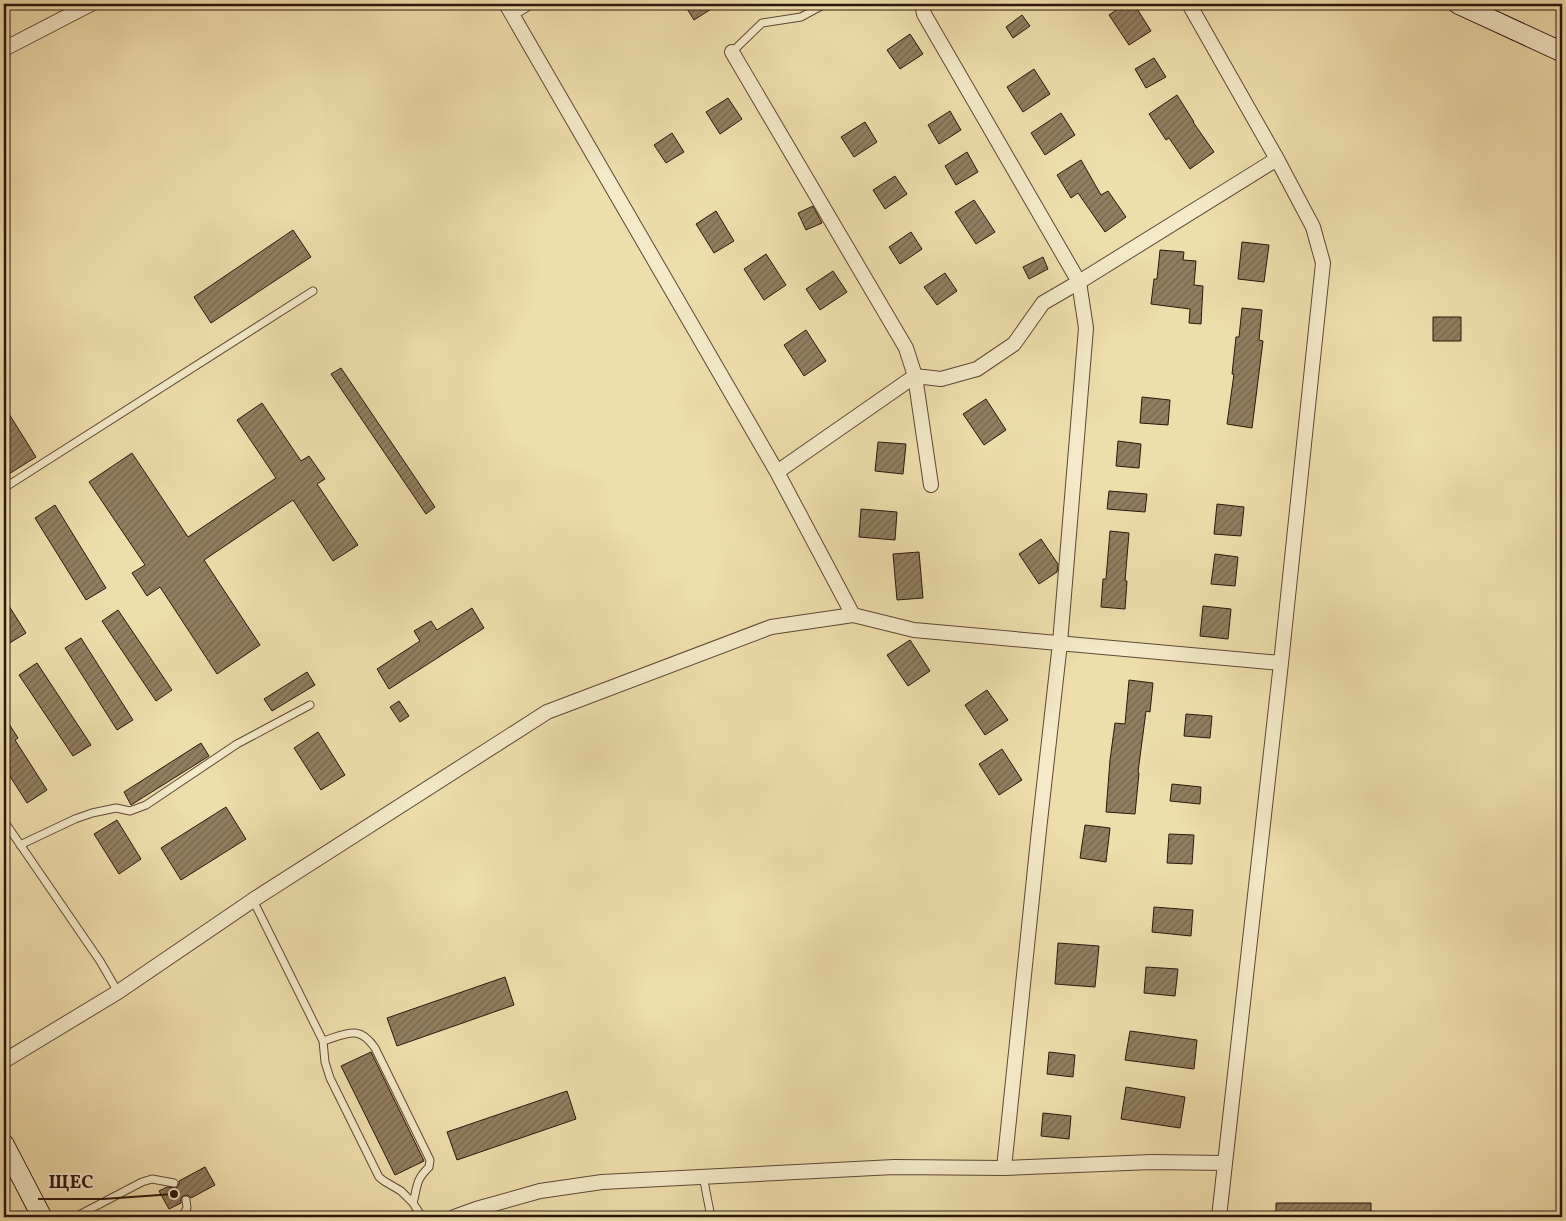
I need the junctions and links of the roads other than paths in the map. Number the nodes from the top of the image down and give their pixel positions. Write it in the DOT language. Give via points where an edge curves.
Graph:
graph roads {
  1 [pos="526,4"];
  2 [pos="825,4"];
  3 [pos="922,4"];
  4 [pos="1189,4"];
  5 [pos="1458,4"];
  6 [pos="84,5"];
  7 [pos="508,8"];
  8 [pos="4,49"];
  9 [pos="732,52"];
  10 [pos="1562,52"];
  11 [pos="1278,159"];
  12 [pos="1079,282"];
  13 [pos="312,291"];
  14 [pos="915,376"];
  15 [pos="777,472"];
  16 [pos="931,485"];
  17 [pos="4,488"];
  18 [pos="854,615"];
  19 [pos="1060,643"];
  20 [pos="1281,663"];
  21 [pos="310,705"];
  22 [pos="4,821"];
  23 [pos="20,845"];
  24 [pos="254,900"];
  25 [pos="118,992"];
  26 [pos="323,1041"];
  27 [pos="4,1061"];
  28 [pos="4,1144"];
  29 [pos="1225,1163"];
  30 [pos="1004,1168"];
  31 [pos="703,1176"];
  32 [pos="174,1183"];
  33 [pos="186,1200"];
  34 [pos="413,1203"];
  35 [pos="42,1217"];
  36 [pos="75,1217"];
  37 [pos="182,1217"];
  38 [pos="422,1217"];
  39 [pos="454,1217"];
  40 [pos="711,1217"];
  41 [pos="1219,1217"];
  1 -- 7 [label="street"];
  2 -- 9 [label="lane" via="801,18 762,23"];
  3 -- 12 [label="street" via="924,14"];
  4 -- 11 [label="street"];
  5 -- 10 [label="street"];
  6 -- 8 [label="street"];
  7 -- 15 [label="street"];
  9 -- 14 [label="street" via="906,348"];
  11 -- 12 [label="street"];
  11 -- 20 [label="street" via="1313,227 1323,263"];
  12 -- 14 [label="street" via="1043,303 1014,344 976,370 941,379"];
  12 -- 19 [label="street" via="1086,328"];
  13 -- 17 [label="lane"];
  14 -- 15 [label="street"];
  14 -- 16 [label="street"];
  15 -- 18 [label="street"];
  18 -- 19 [label="street" via="914,630"];
  18 -- 24 [label="street" via="770,627 547,712"];
  19 -- 20 [label="street"];
  19 -- 30 [label="street"];
  20 -- 29 [label="street"];
  21 -- 23 [label="lane" via="237,744 146,805 130,811 116,808 92,813"];
  22 -- 23 [label="lane"];
  23 -- 25 [label="lane"];
  24 -- 25 [label="street"];
  24 -- 26 [label="lane"];
  25 -- 27 [label="street"];
  26 -- 34 [label="lane" via="330,1078 379,1177"];
  26 -- 34 [label="lane" via="357,1032 368,1038 375,1048 430,1160 416,1186"];
  28 -- 35 [label="street"];
  29 -- 30 [label="street" via="1152,1162"];
  29 -- 41 [label="street"];
  30 -- 31 [label="street" via="894,1167"];
  31 -- 39 [label="street" via="602,1182 540,1191"];
  31 -- 40 [label="lane"];
  32 -- 36 [label="lane" via="152,1179 142,1182"];
  33 -- 37 [label="lane" via="187,1208"];
  34 -- 38 [label="lane"];
}
